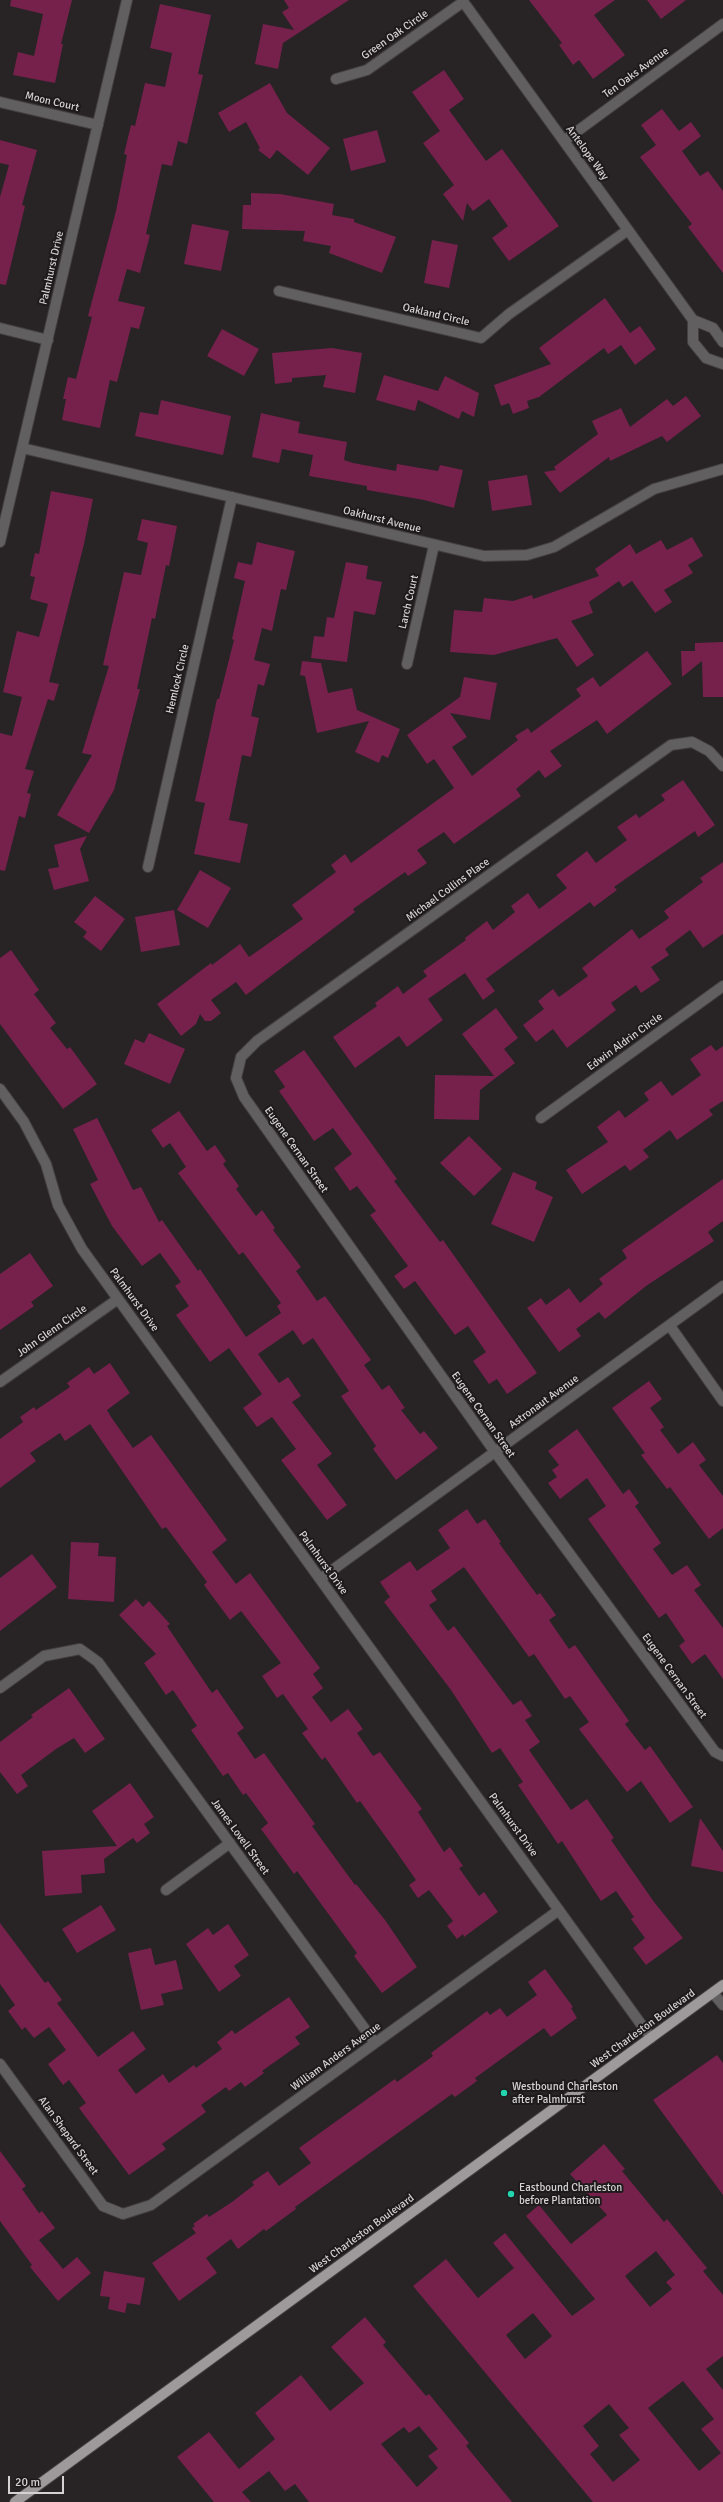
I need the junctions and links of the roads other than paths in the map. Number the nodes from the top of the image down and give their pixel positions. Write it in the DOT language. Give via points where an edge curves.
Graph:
graph roads {
  1 [pos="127,0"];
  2 [pos="462,1"];
  3 [pos="723,24"];
  4 [pos="336,79"];
  5 [pos="0,102"];
  6 [pos="98,125"];
  7 [pos="564,141"];
  8 [pos="628,230"];
  9 [pos="279,291"];
  10 [pos="693,320"];
  11 [pos="0,328"];
  12 [pos="48,340"];
  13 [pos="723,342"];
  14 [pos="723,364"];
  15 [pos="22,448"];
  16 [pos="723,469"];
  17 [pos="232,497"];
  18 [pos="0,542"];
  19 [pos="434,545"];
  20 [pos="407,664"];
  21 [pos="723,766"];
  22 [pos="148,867"];
  23 [pos="723,986"];
  24 [pos="236,1078"];
  25 [pos="1,1091"];
  26 [pos="540,1118"];
  27 [pos="723,1286"];
  28 [pos="118,1299"];
  29 [pos="670,1326"];
  30 [pos="0,1382"];
  31 [pos="723,1401"];
  32 [pos="495,1452"];
  33 [pos="320,1579"];
  34 [pos="0,1688"];
  35 [pos="723,1756"];
  36 [pos="230,1843"];
  37 [pos="166,1890"];
  38 [pos="560,1910"];
  39 [pos="723,1985"];
  40 [pos="713,1992"];
  41 [pos="723,2005"];
  42 [pos="651,2038"];
  43 [pos="375,2043"];
  44 [pos="0,2064"];
  45 [pos="123,2214"];
  46 [pos="15,2502"];
  1 -- 6 [label="street, Palmhurst Drive"];
  2 -- 4 [label="street, Green Oak Circle" via="367,70"];
  2 -- 7 [label="street, Antelope Way"];
  3 -- 7 [label="street, Ten Oaks Avenue"];
  5 -- 6 [label="street, Moon Court"];
  6 -- 12 [label="street, Palmhurst Drive"];
  7 -- 8 [label="street, Antelope Way"];
  8 -- 9 [label="street, Oakland Circle" via="509,314 481,338"];
  8 -- 10 [label="street, Antelope Way"];
  10 -- 13 [label="street" via="712,328"];
  10 -- 14 [label="street" via="693,342 706,358"];
  11 -- 12 [label="street"];
  12 -- 15 [label="street, Palmhurst Drive"];
  15 -- 17 [label="street, Oakhurst Avenue"];
  15 -- 18 [label="street, Palmhurst Drive"];
  16 -- 19 [label="street, Oakhurst Avenue" via="654,489 554,547 527,555 484,556"];
  17 -- 19 [label="street, Oakhurst Avenue"];
  17 -- 22 [label="street, Hemlock Circle"];
  19 -- 20 [label="street, Larch Court"];
  21 -- 24 [label="street, Michael Collins Place" via="709,751 692,742 671,745 256,1041 241,1057"];
  23 -- 26 [label="street, Edwin Aldrin Circle"];
  24 -- 32 [label="street, Eugene Cernan Street" via="244,1098"];
  25 -- 28 [label="street, Palmhurst Drive" via="24,1122 46,1164 58,1205 78,1243"];
  27 -- 29 [label="street, Astronaut Avenue"];
  28 -- 30 [label="street, John Glenn Circle"];
  28 -- 33 [label="street, Palmhurst Drive"];
  29 -- 31 [label="street"];
  29 -- 32 [label="street, Astronaut Avenue"];
  32 -- 33 [label="street, Astronaut Avenue"];
  32 -- 35 [label="street, Eugene Cernan Street" via="715,1752"];
  33 -- 38 [label="street, Palmhurst Drive"];
  34 -- 36 [label="street, James Lovell Street" via="44,1656 80,1649 98,1662"];
  36 -- 37 [label="street"];
  36 -- 43 [label="street, James Lovell Street"];
  38 -- 42 [label="street, Palmhurst Drive"];
  38 -- 43 [label="street, William Anders Avenue"];
  39 -- 40 [label="main road, West Charleston Boulevard"];
  40 -- 41 [label="street"];
  40 -- 42 [label="main road, West Charleston Boulevard"];
  42 -- 46 [label="main road, West Charleston Boulevard"];
  43 -- 45 [label="street, William Anders Avenue" via="151,2206"];
  44 -- 45 [label="street, Alan Shepard Street" via="103,2206"];
}
